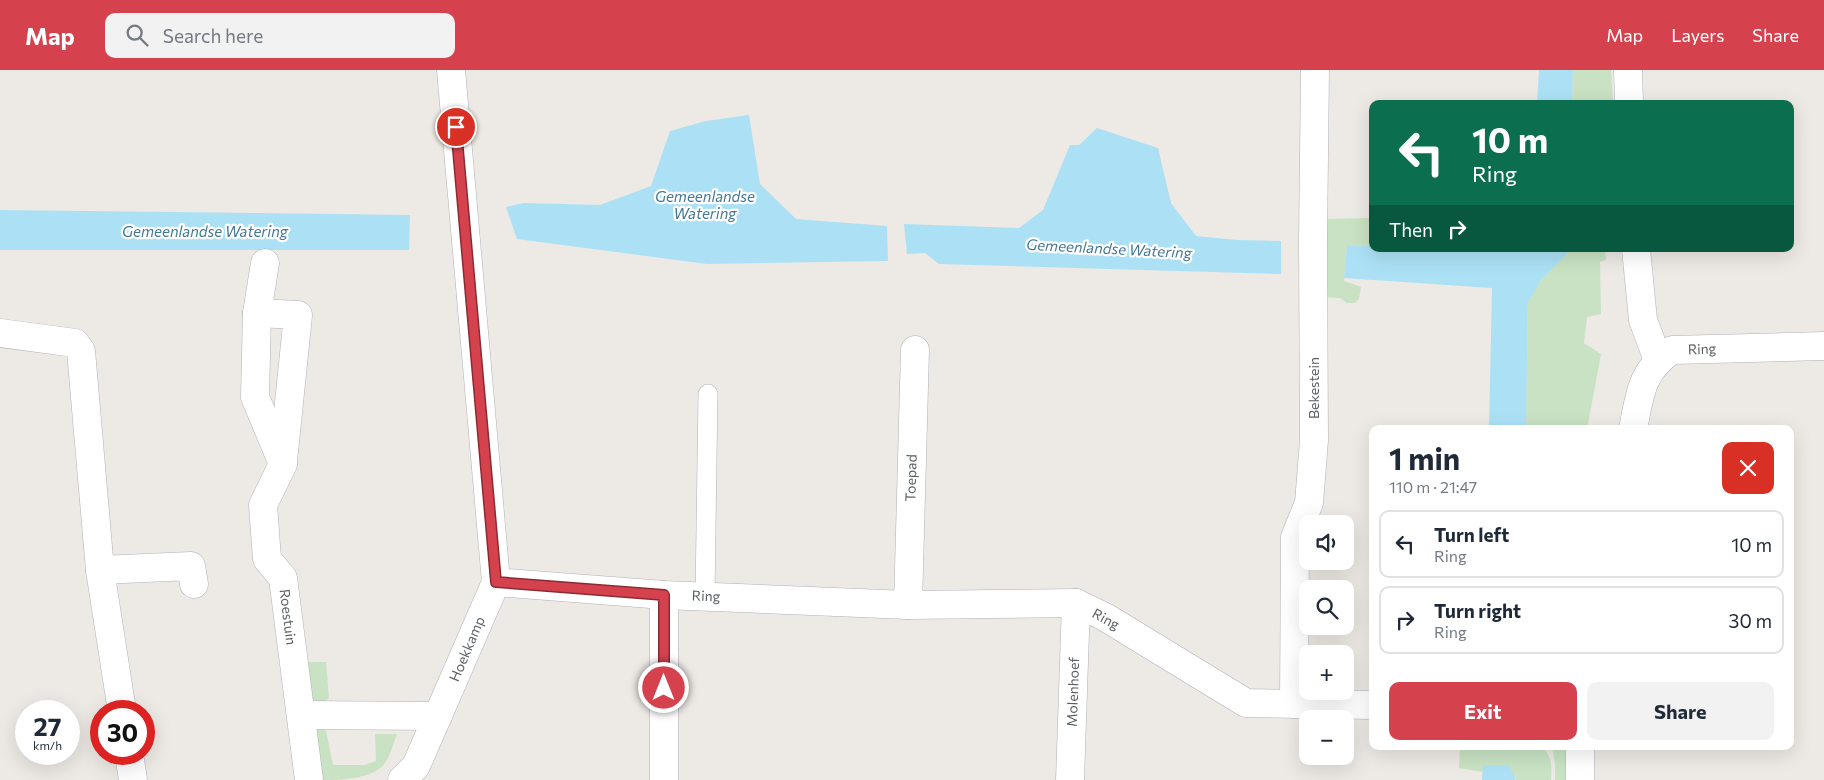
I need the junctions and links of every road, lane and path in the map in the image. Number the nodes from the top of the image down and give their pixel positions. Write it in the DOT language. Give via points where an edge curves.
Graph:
graph roads {
  1 [pos="451,70"];
  2 [pos="1315,70"];
  3 [pos="1628,70"];
  4 [pos="1629,100"];
  5 [pos="1636,252"];
  6 [pos="265,263"];
  7 [pos="258,313"];
  8 [pos="0,332"];
  9 [pos="1824,346"];
  10 [pos="915,350"];
  11 [pos="1658,360"];
  12 [pos="708,394"];
  13 [pos="1634,425"];
  14 [pos="283,464"];
  15 [pos="100,570"];
  16 [pos="496,582"];
  17 [pos="194,584"];
  18 [pos="664,595"];
  19 [pos="705,596"];
  20 [pos="1076,603"];
  21 [pos="908,605"];
  22 [pos="120,700"];
  23 [pos="1294,704"];
  24 [pos="1369,705"];
  25 [pos="300,716"];
  26 [pos="438,716"];
  27 [pos="1580,750"];
  28 [pos="131,765"];
  29 [pos="133,780"];
  30 [pos="309,780"];
  31 [pos="402,780"];
  32 [pos="664,780"];
  33 [pos="1070,780"];
  34 [pos="1580,780"];
  1 -- 16 [label="street"];
  2 -- 23 [label="street, Bekestein" via="1314,440 1309,502 1295,536"];
  3 -- 4 [label="street"];
  5 -- 11 [label="street" via="1643,320"];
  6 -- 7 [label="street"];
  7 -- 14 [label="street" via="254,396"];
  7 -- 14 [label="street, Roestuin" via="298,316"];
  8 -- 15 [label="street" via="75,343 81,351"];
  9 -- 11 [label="street, Ring" via="1672,350"];
  10 -- 21 [label="street, Toepad"];
  11 -- 13 [label="street" via="1642,384"];
  12 -- 19 [label="lane"];
  14 -- 25 [label="street, Roestuin" via="263,505 267,558 283,578"];
  15 -- 17 [label="street" via="191,566"];
  15 -- 22 [label="street"];
  16 -- 18 [label="street, Ring"];
  16 -- 26 [label="street, Hoekkamp"];
  18 -- 19 [label="street, Ring"];
  18 -- 32 [label="street"];
  19 -- 21 [label="street, Ring"];
  20 -- 21 [label="street, Ring"];
  20 -- 23 [label="street, Ring" via="1105,617 1246,703"];
  20 -- 33 [label="street, Molenhoef"];
  23 -- 24 [label="street, Ring"];
  25 -- 26 [label="street"];
  25 -- 30 [label="street, Roestuin"];
  26 -- 31 [label="street, Hoekkamp" via="416,766"];
  27 -- 34 [label="street"];
  28 -- 29 [label="street"];
}
